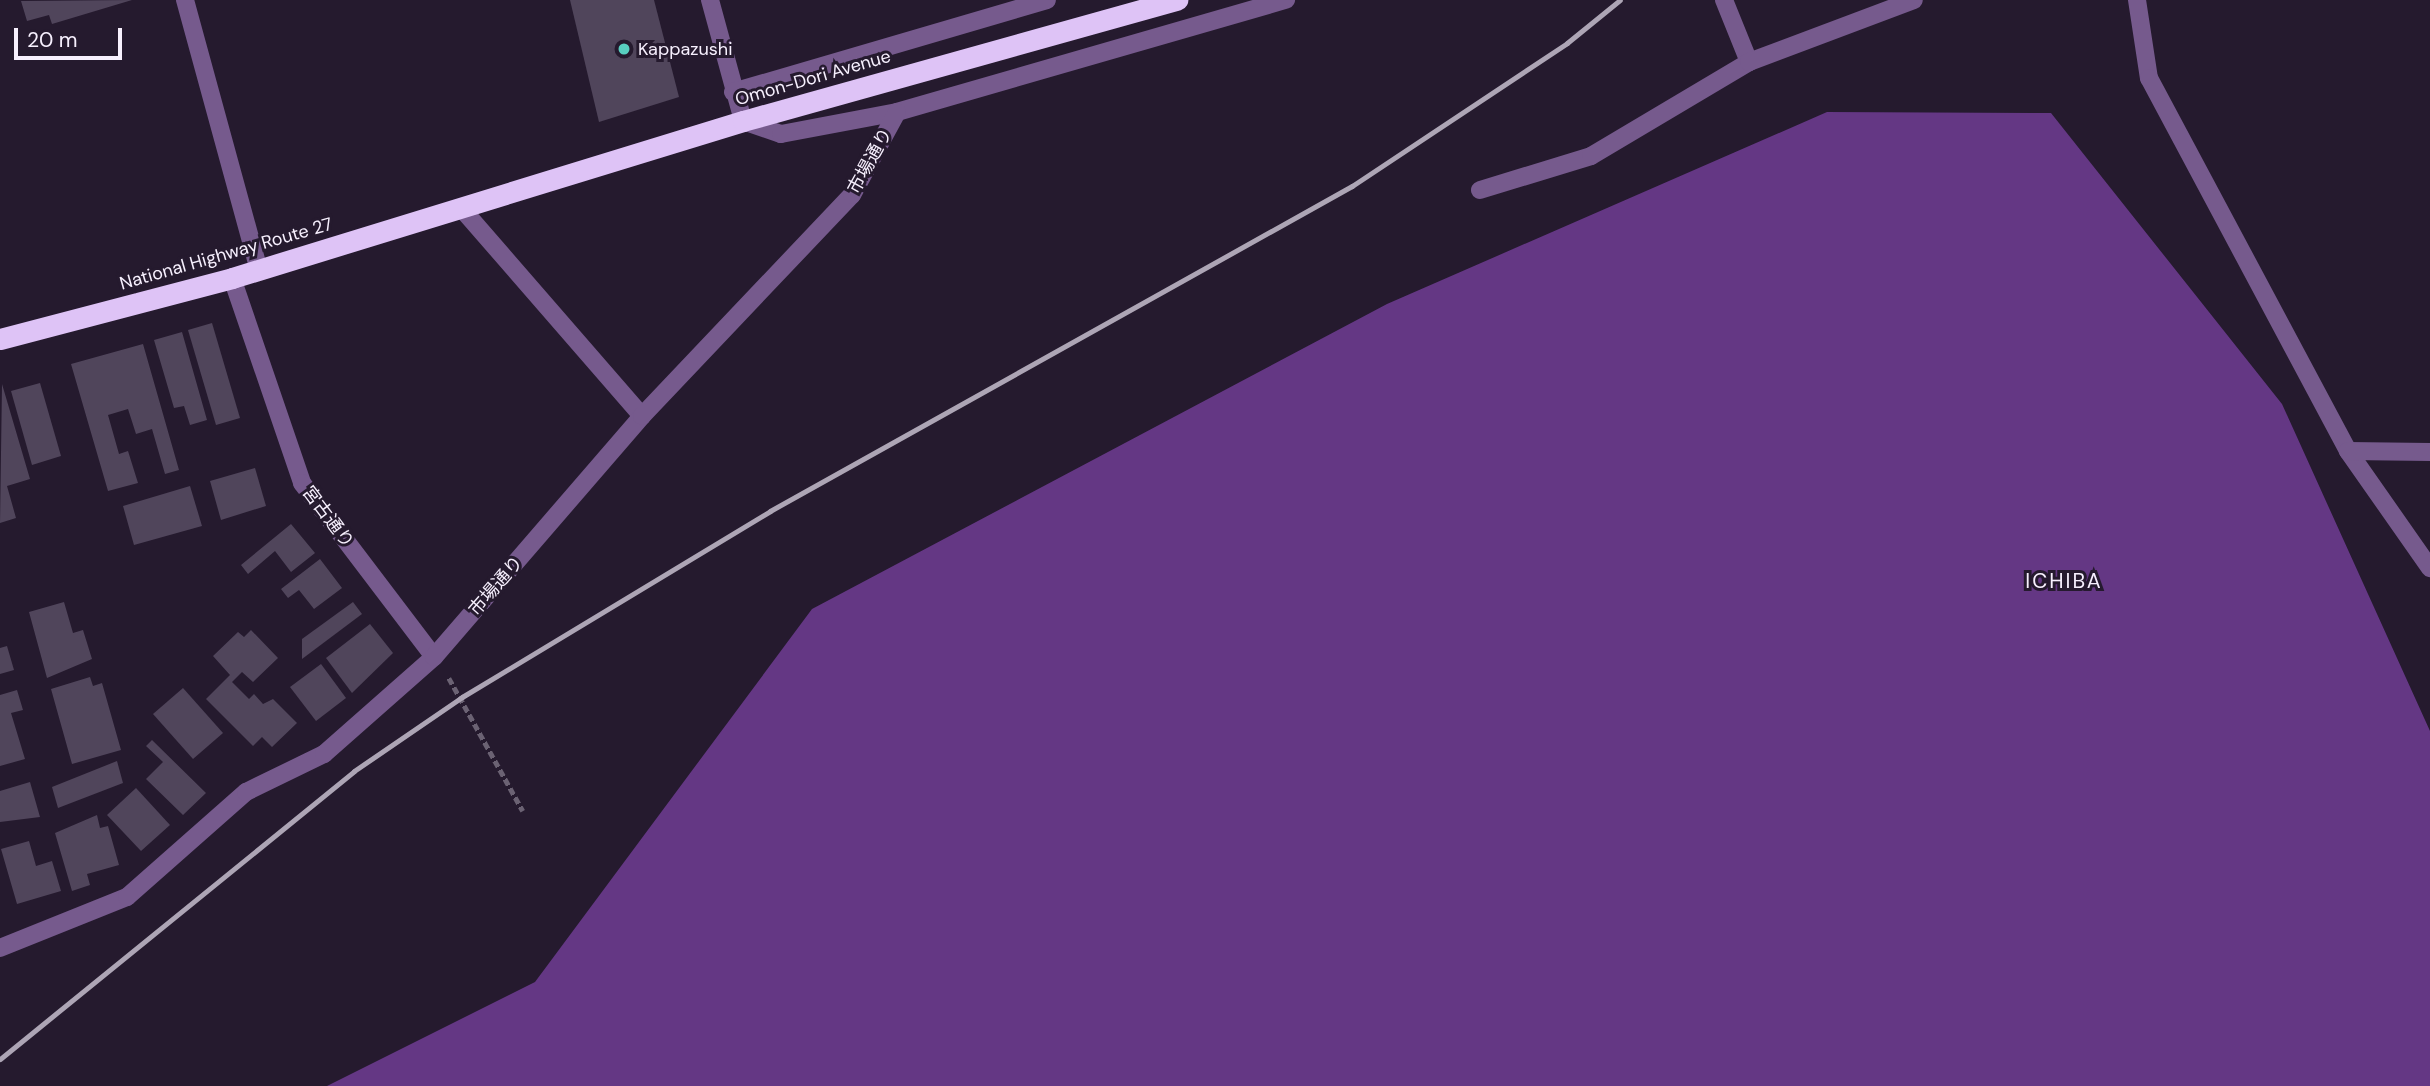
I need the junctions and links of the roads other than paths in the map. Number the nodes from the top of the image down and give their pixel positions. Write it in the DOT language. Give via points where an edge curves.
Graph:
graph roads {
  1 [pos="185,0"];
  2 [pos="710,0"];
  3 [pos="1047,0"];
  4 [pos="1177,0"];
  5 [pos="1286,0"];
  6 [pos="1724,0"];
  7 [pos="1914,0"];
  8 [pos="2137,0"];
  9 [pos="1749,62"];
  10 [pos="733,92"];
  11 [pos="897,112"];
  12 [pos="743,121"];
  13 [pos="1480,190"];
  14 [pos="463,210"];
  15 [pos="259,270"];
  16 [pos="232,278"];
  17 [pos="0,340"];
  18 [pos="642,416"];
  19 [pos="2348,451"];
  20 [pos="2430,452"];
  21 [pos="2430,568"];
  22 [pos="434,657"];
  23 [pos="0,948"];
  1 -- 15 [label="street"];
  2 -- 10 [label="street"];
  3 -- 10 [label="street"];
  4 -- 12 [label="highway, Omon-Dori Avenue"];
  5 -- 11 [label="street"];
  6 -- 9 [label="street"];
  7 -- 9 [label="street"];
  8 -- 19 [label="street" via="2148,78"];
  9 -- 13 [label="street" via="1591,156"];
  10 -- 12 [label="street"];
  11 -- 12 [label="street" via="781,134"];
  11 -- 18 [label="street, 市場通り" via="852,195"];
  12 -- 14 [label="highway, Omon-Dori Avenue"];
  14 -- 15 [label="highway, National Highway Route 27"];
  14 -- 18 [label="street"];
  15 -- 16 [label="highway, National Highway Route 27"];
  16 -- 17 [label="highway, National Highway Route 27"];
  16 -- 22 [label="street, 宮古通り" via="302,483"];
  18 -- 22 [label="street, 市場通り"];
  19 -- 20 [label="street"];
  19 -- 21 [label="street"];
  22 -- 23 [label="street, 市場通り" via="324,754 246,792 127,897"];
}
